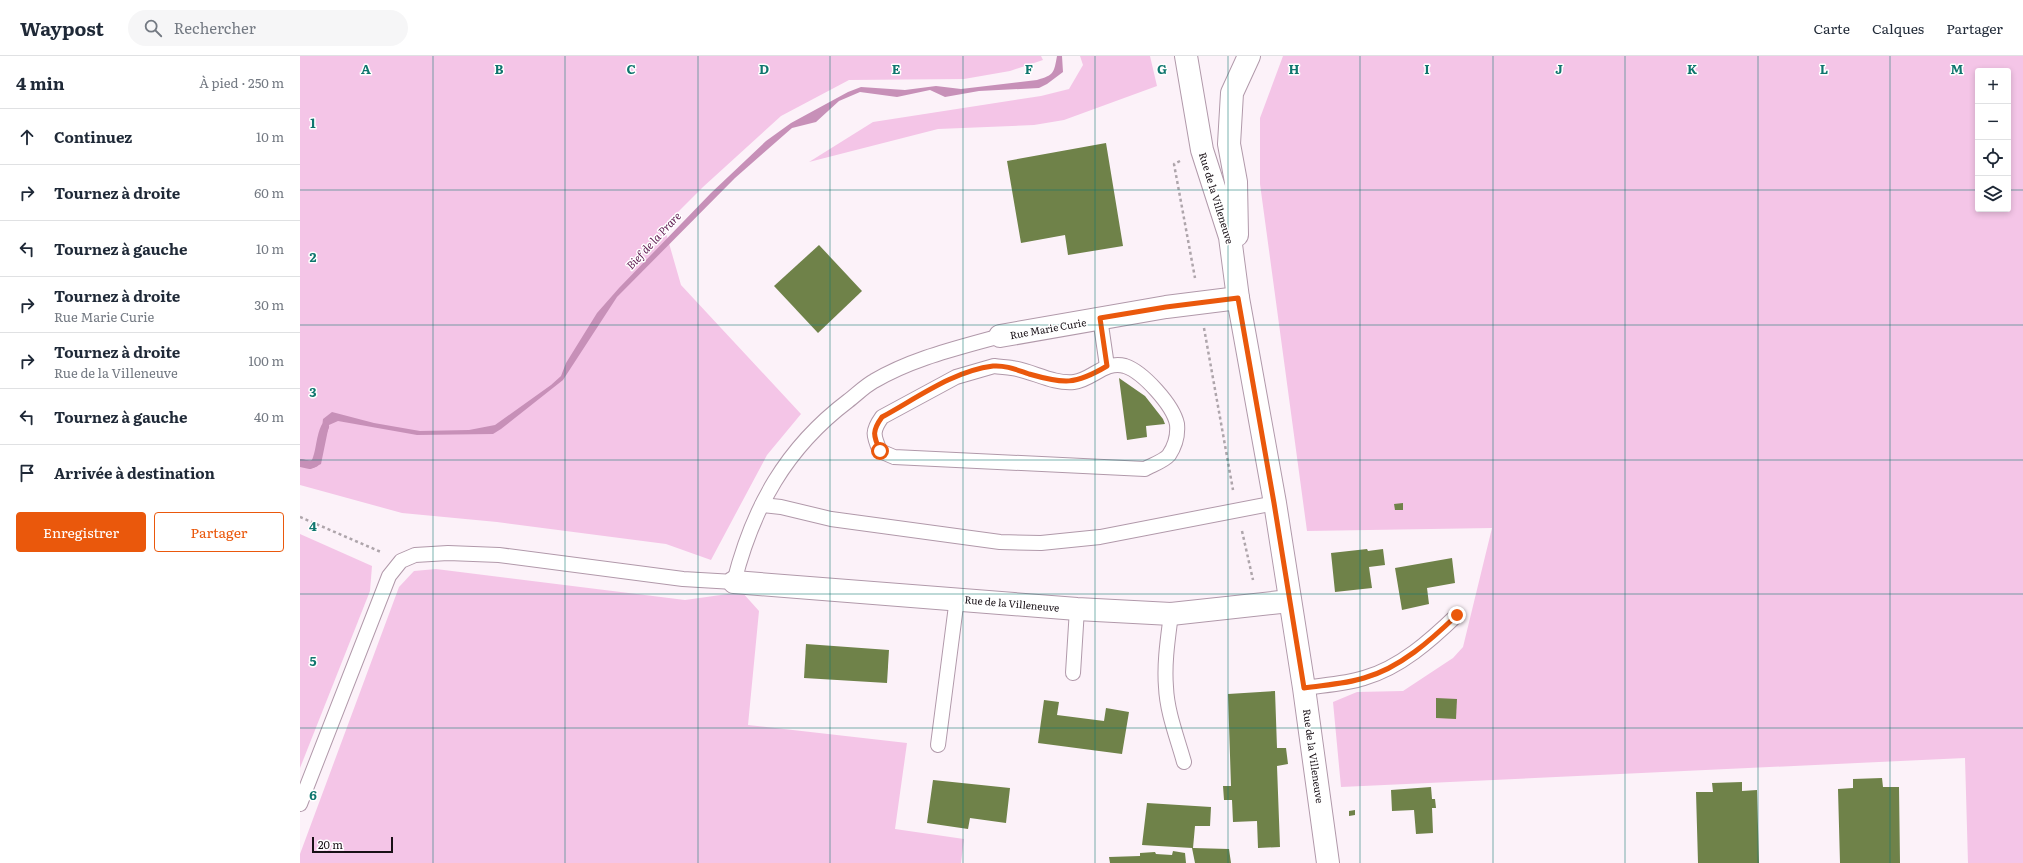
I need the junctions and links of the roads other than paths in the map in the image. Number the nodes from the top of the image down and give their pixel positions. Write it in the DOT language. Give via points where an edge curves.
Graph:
graph roads {
  1 [pos="1186,56"];
  2 [pos="1249,56"];
  3 [pos="1238,298"];
  4 [pos="1100,318"];
  5 [pos="1000,336"];
  6 [pos="1107,366"];
  7 [pos="1274,503"];
  8 [pos="762,505"];
  9 [pos="734,582"];
  10 [pos="957,598"];
  11 [pos="1290,601"];
  12 [pos="1078,609"];
  13 [pos="1171,614"];
  14 [pos="1457,615"];
  15 [pos="1073,673"];
  16 [pos="1304,688"];
  17 [pos="938,745"];
  18 [pos="1184,762"];
  19 [pos="300,804"];
  20 [pos="1328,863"];
  1 -- 3 [label="main road, Rue de la Villeneuve" via="1202,150 1230,237"];
  2 -- 3 [label="main road" via="1232,93 1229,144 1236,182"];
  3 -- 4 [label="main road, Rue Marie Curie"];
  3 -- 7 [label="main road, Rue de la Villeneuve"];
  4 -- 5 [label="main road, Rue Marie Curie"];
  4 -- 6 [label="lane"];
  5 -- 8 [label="lane" via="925,358 874,381 823,420 791,457"];
  6 -- 6 [label="lane" via="1075,382 1063,382 1013,368 994,366 956,377 882,417 874,427 874,439 880,451 894,457 1145,468 1168,457 1176,442 1177,423 1171,409 1142,376 1124,366"];
  7 -- 8 [label="lane" via="1100,537 1041,543 1000,542 832,519 781,506"];
  7 -- 11 [label="main road, Rue de la Villeneuve"];
  8 -- 9 [label="lane" via="743,549"];
  9 -- 10 [label="main road, Rue de la Villeneuve"];
  9 -- 19 [label="lane" via="683,579 499,555 415,555 401,561 389,576"];
  10 -- 12 [label="main road, Rue de la Villeneuve"];
  10 -- 17 [label="lane"];
  11 -- 13 [label="main road, Rue de la Villeneuve"];
  11 -- 16 [label="main road, Rue de la Villeneuve"];
  12 -- 13 [label="main road, Rue de la Villeneuve"];
  12 -- 15 [label="lane"];
  13 -- 18 [label="lane" via="1166,687 1170,716"];
  14 -- 16 [label="lane" via="1402,660 1379,672 1364,678"];
  16 -- 20 [label="main road, Rue de la Villeneuve"];
}
